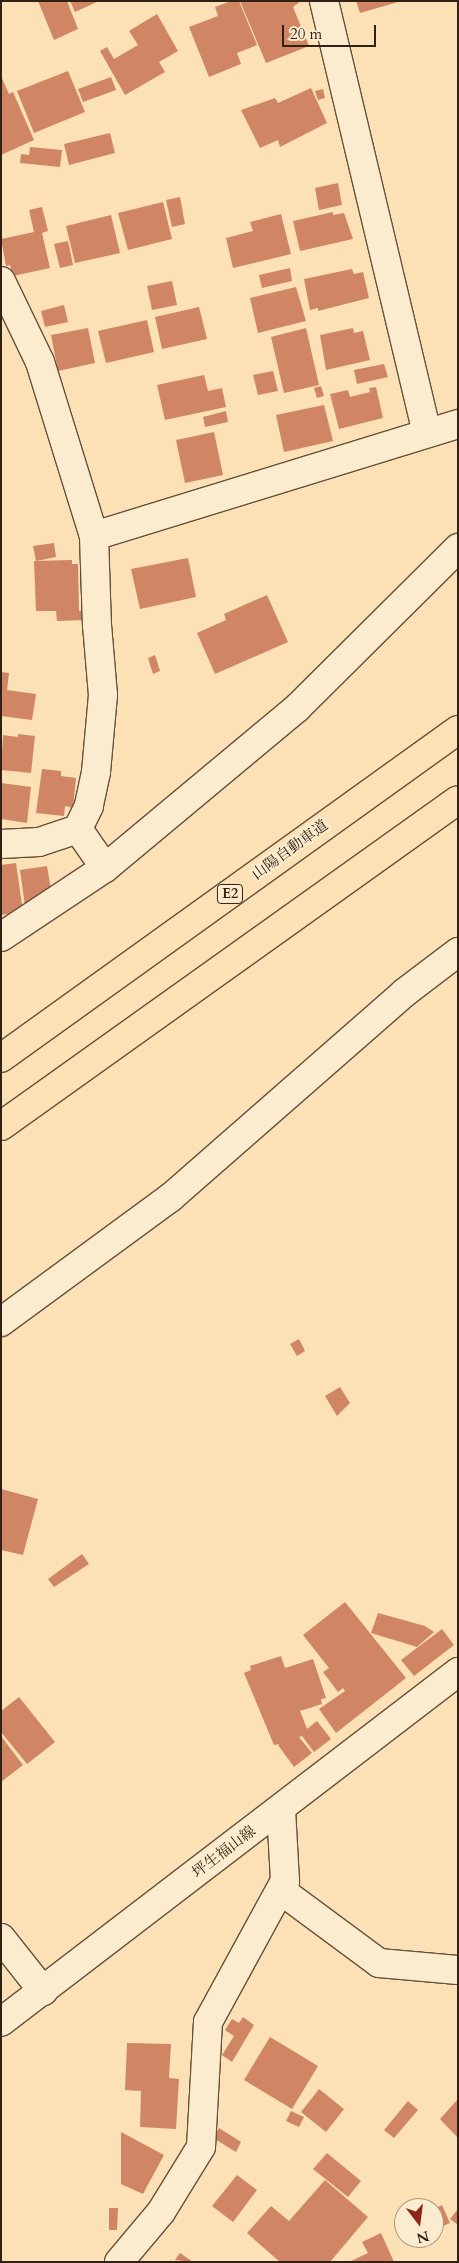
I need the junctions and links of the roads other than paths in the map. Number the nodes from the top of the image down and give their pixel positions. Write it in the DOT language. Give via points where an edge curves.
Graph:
graph roads {
  1 [pos="324,1"];
  2 [pos="1,281"];
  3 [pos="458,424"];
  4 [pos="426,432"];
  5 [pos="94,536"];
  6 [pos="458,548"];
  7 [pos="458,730"];
  8 [pos="458,800"];
  9 [pos="78,829"];
  10 [pos="1,844"];
  11 [pos="105,868"];
  12 [pos="1,937"];
  13 [pos="458,952"];
  14 [pos="1,1058"];
  15 [pos="1,1126"];
  16 [pos="1,1322"];
  17 [pos="458,1672"];
  18 [pos="281,1809"];
  19 [pos="285,1881"];
  20 [pos="1,1938"];
  21 [pos="458,1970"];
  22 [pos="43,1991"];
  23 [pos="1,2022"];
  24 [pos="119,2262"];
  1 -- 4 [label="street"];
  2 -- 5 [label="street" via="40,362"];
  3 -- 4 [label="street"];
  4 -- 5 [label="street"];
  5 -- 9 [label="street" via="96,625 103,695 96,772 89,806"];
  6 -- 11 [label="street" via="297,708"];
  7 -- 14 [label="highway, 山陽自動車道 / E2"];
  8 -- 15 [label="highway"];
  9 -- 10 [label="street" via="39,842"];
  9 -- 11 [label="street"];
  11 -- 12 [label="street"];
  13 -- 16 [label="street" via="404,992 170,1198"];
  17 -- 18 [label="street, 坪生福山線"];
  18 -- 19 [label="street"];
  18 -- 22 [label="street, 坪生福山線"];
  19 -- 21 [label="street" via="283,1892 379,1963"];
  19 -- 24 [label="street" via="208,2022 201,2147 161,2212"];
  20 -- 22 [label="street"];
  22 -- 23 [label="street, 坪生福山線"];
}
